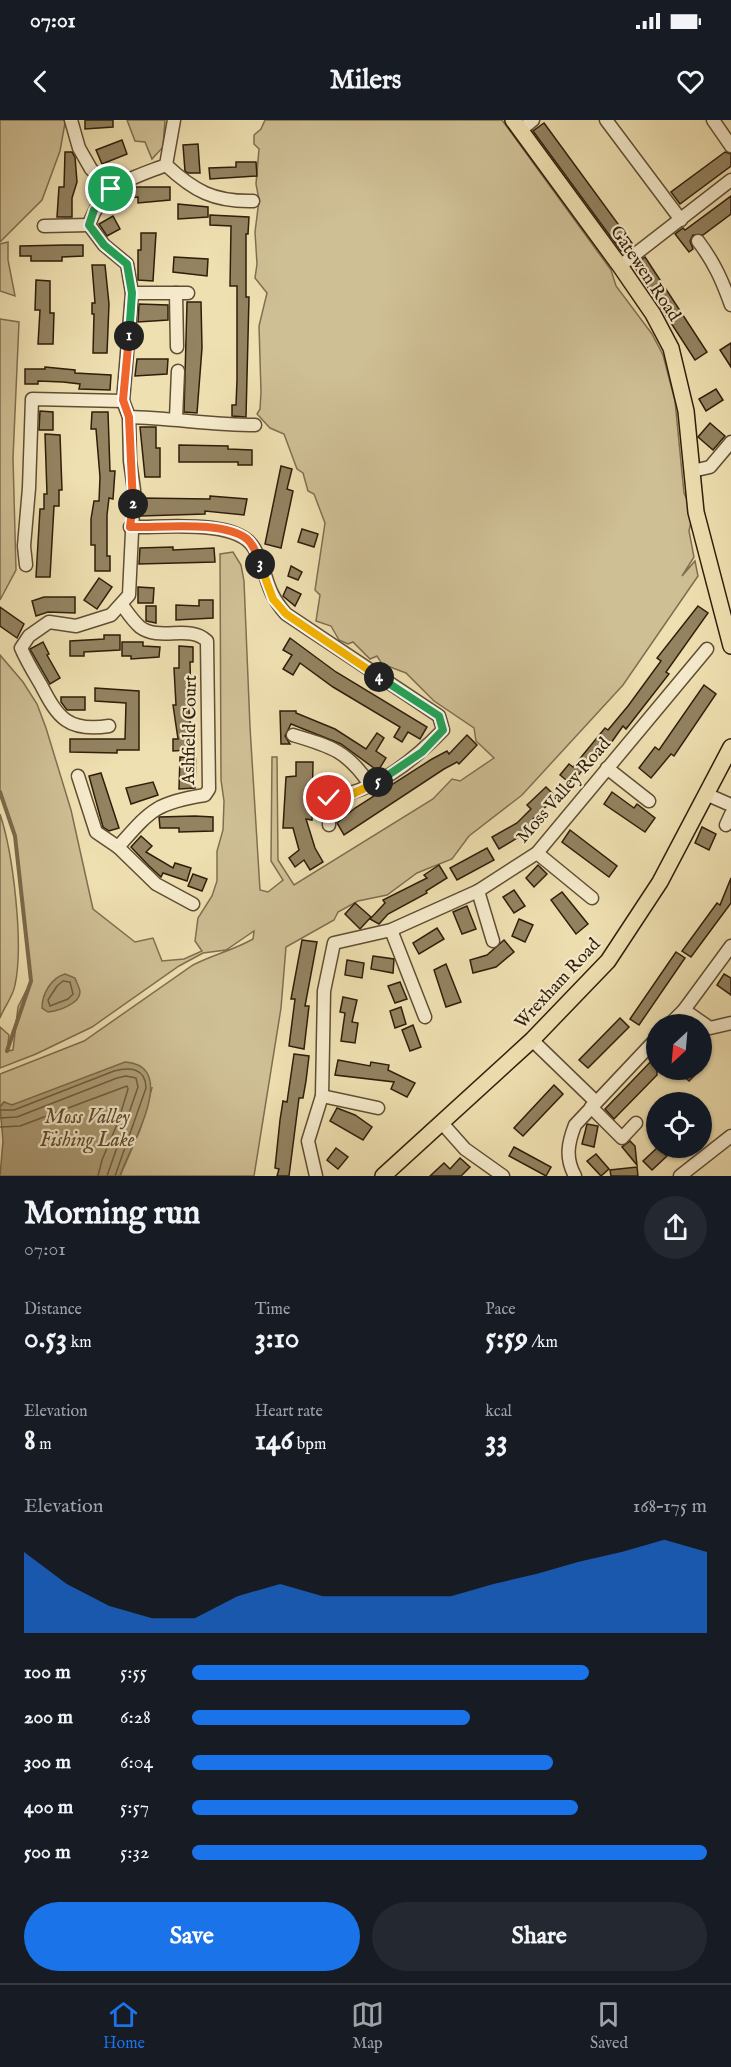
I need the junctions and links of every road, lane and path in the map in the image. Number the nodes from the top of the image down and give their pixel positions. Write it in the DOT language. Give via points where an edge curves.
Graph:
graph roads {
  1 [pos="71,120"];
  2 [pos="174,120"];
  3 [pos="533,120"];
  4 [pos="606,120"];
  5 [pos="713,120"];
  6 [pos="517,125"];
  7 [pos="731,146"];
  8 [pos="166,165"];
  9 [pos="731,180"];
  10 [pos="111,189"];
  11 [pos="253,201"];
  12 [pos="681,220"];
  13 [pos="89,225"];
  14 [pos="44,226"];
  15 [pos="698,241"];
  16 [pos="620,266"];
  17 [pos="132,293"];
  18 [pos="731,304"];
  19 [pos="177,347"];
  20 [pos="178,371"];
  21 [pos="123,400"];
  22 [pos="129,417"];
  23 [pos="176,418"];
  24 [pos="255,425"];
  25 [pos="731,442"];
  26 [pos="692,471"];
  27 [pos="130,527"];
  28 [pos="26,565"];
  29 [pos="122,605"];
  30 [pos="731,646"];
  31 [pos="707,649"];
  32 [pos="109,726"];
  33 [pos="293,735"];
  34 [pos="731,747"];
  35 [pos="608,768"];
  36 [pos="78,776"];
  37 [pos="370,785"];
  38 [pos="708,795"];
  39 [pos="649,801"];
  40 [pos="731,805"];
  41 [pos="329,825"];
  42 [pos="118,847"];
  43 [pos="537,853"];
  44 [pos="478,891"];
  45 [pos="592,898"];
  46 [pos="193,904"];
  47 [pos="392,930"];
  48 [pos="493,941"];
  49 [pos="731,946"];
  50 [pos="684,1010"];
  51 [pos="680,1014"];
  52 [pos="425,1017"];
  53 [pos="731,1023"];
  54 [pos="532,1040"];
  55 [pos="646,1049"];
  56 [pos="322,1096"];
  57 [pos="593,1104"];
  58 [pos="378,1108"];
  59 [pos="441,1122"];
  60 [pos="636,1123"];
  61 [pos="731,1136"];
  62 [pos="316,1176"];
  63 [pos="383,1176"];
  64 [pos="503,1176"];
  65 [pos="574,1176"];
  66 [pos="680,1176"];
  1 -- 10 [label="street" via="87,162"];
  2 -- 8 [label="street"];
  3 -- 6 [label="street"];
  4 -- 12 [label="street"];
  5 -- 7 [label="street"];
  6 -- 16 [label="main road, Gatewen Road"];
  8 -- 10 [label="street"];
  8 -- 11 [label="street" via="185,183 226,202"];
  9 -- 12 [label="street"];
  10 -- 13 [label="street" via="94,210"];
  12 -- 16 [label="street"];
  13 -- 14 [label="street"];
  13 -- 17 [label="street" via="104,245 127,264"];
  15 -- 18 [label="street" via="723,280"];
  16 -- 26 [label="main road, Gatewen Road" via="671,348 686,411"];
  17 -- 19 [label="street" via="182,293"];
  17 -- 21 [label="street"];
  20 -- 23 [label="street"];
  21 -- 22 [label="street"];
  21 -- 28 [label="street" via="32,399"];
  22 -- 23 [label="street"];
  22 -- 27 [label="street" via="134,490"];
  23 -- 24 [label="street" via="210,425"];
  25 -- 26 [label="street" via="710,467"];
  26 -- 30 [label="main road" via="696,512"];
  27 -- 29 [label="street" via="129,595"];
  27 -- 37 [label="street" via="207,527 246,539 253,547 273,599 286,614 439,716 443,730 422,752 384,780"];
  29 -- 32 [label="street" via="111,615 76,626 50,622 29,636 21,648 53,708 76,726"];
  29 -- 42 [label="street, Ashfield Court" via="141,628 201,635 207,641 209,789 205,795 167,802 148,814"];
  31 -- 35 [label="street, Moss Valley Road"];
  33 -- 37 [label="street" via="344,754"];
  34 -- 38 [label="main road, Wrexham Road"];
  35 -- 39 [label="street"];
  35 -- 43 [label="street, Moss Valley Road"];
  36 -- 42 [label="street" via="96,832"];
  37 -- 41 [label="street" via="352,794 329,798"];
  38 -- 40 [label="street"];
  38 -- 54 [label="main road, Wrexham Road" via="660,882 608,961"];
  42 -- 46 [label="street" via="156,884"];
  43 -- 44 [label="street, Moss Valley Road"];
  43 -- 45 [label="street"];
  44 -- 47 [label="street, Moss Valley Road"];
  44 -- 48 [label="street"];
  47 -- 52 [label="street"];
  47 -- 56 [label="street, Moss Valley Road" via="334,943 324,991"];
  49 -- 50 [label="street"];
  50 -- 51 [label="street"];
  50 -- 53 [label="street" via="710,1028"];
  54 -- 57 [label="street"];
  54 -- 59 [label="main road, Wrexham Road"];
  55 -- 57 [label="street"];
  56 -- 58 [label="street"];
  56 -- 62 [label="street, Moss Valley Road" via="308,1141"];
  57 -- 60 [label="street" via="622,1138"];
  57 -- 65 [label="street" via="575,1125 568,1143"];
  59 -- 63 [label="main road, Wrexham Road"];
  59 -- 64 [label="street" via="465,1149"];
  61 -- 66 [label="street"];
}
